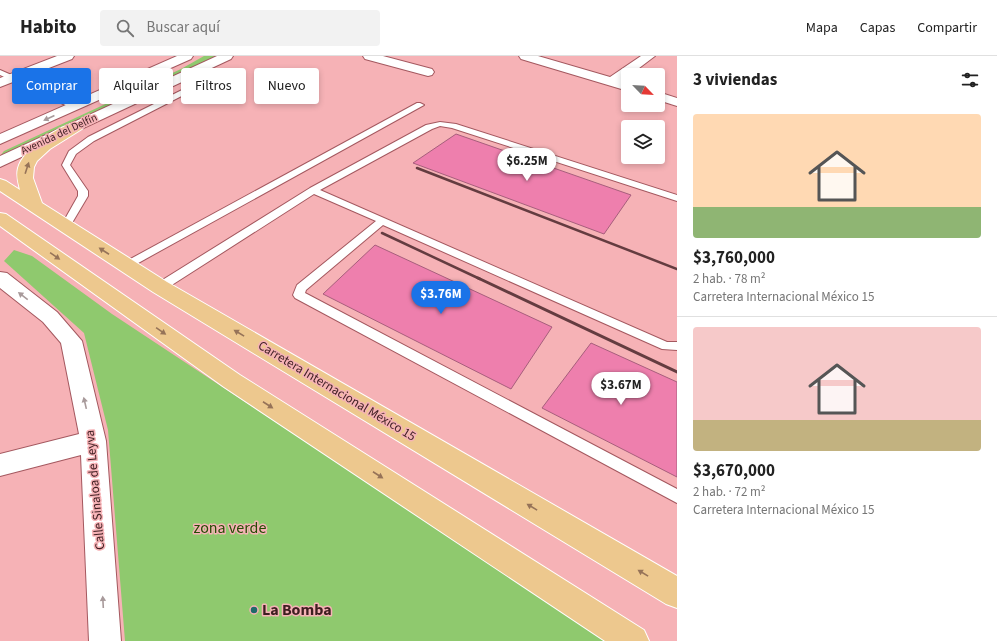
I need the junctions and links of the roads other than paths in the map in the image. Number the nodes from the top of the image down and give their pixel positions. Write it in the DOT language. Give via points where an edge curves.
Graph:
graph roads {
  1 [pos="68,56"];
  2 [pos="227,56"];
  3 [pos="369,56"];
  4 [pos="525,56"];
  5 [pos="649,56"];
  6 [pos="182,57"];
  7 [pos="0,72"];
  8 [pos="428,72"];
  9 [pos="6,80"];
  10 [pos="612,82"];
  11 [pos="621,85"];
  12 [pos="181,94"];
  13 [pos="665,98"];
  14 [pos="677,102"];
  15 [pos="420,105"];
  16 [pos="75,106"];
  17 [pos="78,126"];
  18 [pos="0,140"];
  19 [pos="0,162"];
  20 [pos="0,184"];
  21 [pos="313,190"];
  22 [pos="677,198"];
  23 [pos="34,205"];
  24 [pos="0,218"];
  25 [pos="382,221"];
  26 [pos="66,226"];
  27 [pos="0,230"];
  28 [pos="26,235"];
  29 [pos="127,265"];
  30 [pos="0,278"];
  31 [pos="160,287"];
  32 [pos="677,346"];
  33 [pos="93,441"];
  34 [pos="0,465"];
  35 [pos="677,496"];
  36 [pos="677,593"];
  37 [pos="105,641"];
  38 [pos="633,641"];
  1 -- 9 [label="street"];
  2 -- 17 [label="street, Avenida del Delfín"];
  3 -- 8 [label="street"];
  4 -- 10 [label="street"];
  5 -- 10 [label="street"];
  6 -- 16 [label="street, Avenida del Delfín"];
  7 -- 9 [label="lane"];
  9 -- 16 [label="lane"];
  10 -- 11 [label="street"];
  12 -- 26 [label="lane" via="91,139 72,153 66,165 83,191"];
  13 -- 14 [label="street"];
  15 -- 29 [label="lane"];
  16 -- 18 [label="street, Avenida del Delfín, one-way"];
  17 -- 19 [label="street, Avenida del Delfín"];
  23 -- 17 [label="main road, one-way" via="25,175 29,162 40,149"];
  20 -- 23 [label="main road, Carretera Internacional México 15"];
  21 -- 22 [label="lane" via="429,127 440,124"];
  21 -- 25 [label="lane"];
  21 -- 31 [label="lane"];
  23 -- 26 [label="main road, Carretera Internacional México 15"];
  24 -- 28 [label="main road"];
  25 -- 32 [label="lane" via="666,346"];
  25 -- 35 [label="lane" via="301,288 299,295"];
  29 -- 26 [label="main road, Carretera Internacional México 15, one-way"];
  27 -- 28 [label="main road"];
  28 -- 38 [label="main road, one-way" via="232,381"];
  29 -- 31 [label="main road, Carretera Internacional México 15"];
  33 -- 30 [label="street, Calle Sinaloa de Leyva, one-way" via="71,341 50,317"];
  36 -- 31 [label="main road, Carretera Internacional México 15, one-way"];
  33 -- 34 [label="street"];
  37 -- 33 [label="street, Calle Sinaloa de Leyva, one-way"];
}
